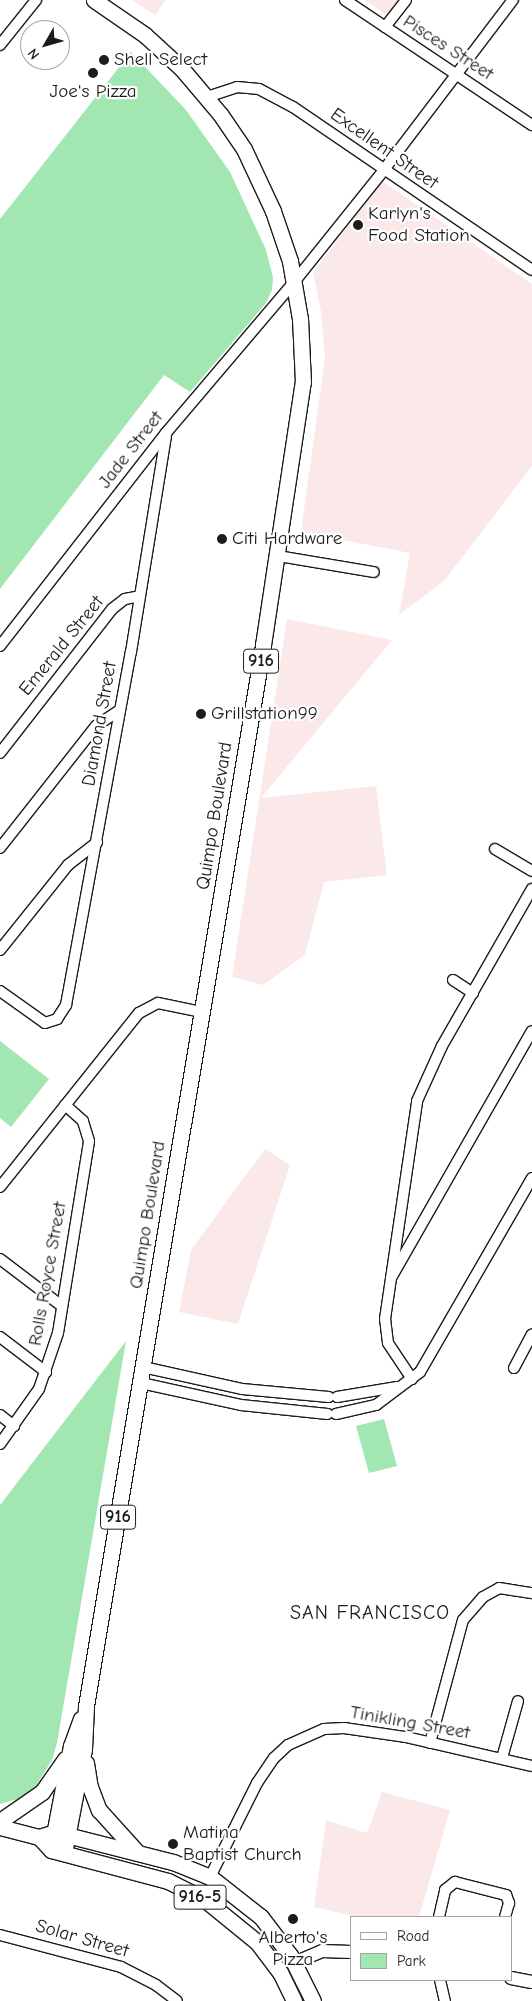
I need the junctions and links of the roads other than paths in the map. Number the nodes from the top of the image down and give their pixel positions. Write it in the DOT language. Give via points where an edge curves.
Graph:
graph roads {
  1 [pos="36,0"];
  2 [pos="94,0"];
  3 [pos="345,0"];
  4 [pos="406,0"];
  5 [pos="514,0"];
  6 [pos="385,27"];
  7 [pos="0,45"];
  8 [pos="456,74"];
  9 [pos="207,97"];
  10 [pos="530,119"];
  11 [pos="383,171"];
  12 [pos="532,270"];
  13 [pos="295,281"];
  14 [pos="166,433"];
  15 [pos="278,556"];
  16 [pos="374,572"];
  17 [pos="140,596"];
  18 [pos="0,646"];
  19 [pos="120,710"];
  20 [pos="0,752"];
  21 [pos="97,842"];
  22 [pos="0,848"];
  23 [pos="495,849"];
  24 [pos="532,871"];
  25 [pos="532,889"];
  26 [pos="0,950"];
  27 [pos="454,980"];
  28 [pos="0,991"];
  29 [pos="473,993"];
  30 [pos="202,1012"];
  31 [pos="532,1031"];
  32 [pos="66,1105"];
  33 [pos="532,1178"];
  34 [pos="0,1187"];
  35 [pos="0,1259"];
  36 [pos="388,1283"];
  37 [pos="62,1306"];
  38 [pos="532,1334"];
  39 [pos="0,1337"];
  40 [pos="144,1367"];
  41 [pos="514,1368"];
  42 [pos="46,1372"];
  43 [pos="412,1379"];
  44 [pos="141,1383"];
  45 [pos="403,1386"];
  46 [pos="312,1396"];
  47 [pos="311,1413"];
  48 [pos="0,1415"];
  49 [pos="14,1426"];
  50 [pos="0,1444"];
  51 [pos="532,1593"];
  52 [pos="518,1701"];
  53 [pos="430,1743"];
  54 [pos="78,1748"];
  55 [pos="502,1758"];
  56 [pos="532,1766"];
  57 [pos="0,1821"];
  58 [pos="0,1827"];
  59 [pos="61,1834"];
  60 [pos="40,1837"];
  61 [pos="58,1851"];
  62 [pos="137,1852"];
  63 [pos="210,1877"];
  64 [pos="439,1916"];
  65 [pos="504,1916"];
  66 [pos="0,1935"];
  67 [pos="350,1952"];
  68 [pos="294,1962"];
  69 [pos="512,1978"];
  70 [pos="440,1981"];
  71 [pos="532,1982"];
  72 [pos="176,2001"];
  73 [pos="294,2001"];
  74 [pos="313,2001"];
  75 [pos="445,2001"];
  1 -- 7 [label="street"];
  2 -- 9 [label="main road, Quimpo Boulevard / 916" via="145,35"];
  3 -- 6 [label="street, Pisces Street"];
  4 -- 6 [label="street"];
  5 -- 8 [label="street, Jade Street"];
  6 -- 8 [label="street, Pisces Street"];
  8 -- 10 [label="street, Pisces Street"];
  8 -- 11 [label="street, Jade Street"];
  9 -- 11 [label="street, Excellent Street" via="237,87 259,89 293,107"];
  9 -- 13 [label="main road, Quimpo Boulevard / 916" via="232,131 263,188"];
  11 -- 12 [label="street, Excellent Street"];
  11 -- 13 [label="street, Jade Street"];
  13 -- 14 [label="street, Jade Street"];
  13 -- 15 [label="main road, Quimpo Boulevard / 916" via="302,334 303,382"];
  14 -- 17 [label="street, Diamond Street"];
  14 -- 18 [label="street, Jade Street"];
  15 -- 16 [label="street"];
  15 -- 30 [label="main road, Quimpo Boulevard / 916"];
  17 -- 19 [label="street, Diamond Street"];
  17 -- 20 [label="street, Emerald Street" via="125,599 112,609"];
  19 -- 21 [label="street, Diamond Street"];
  19 -- 22 [label="street" via="96,726"];
  21 -- 26 [label="street" via="68,865"];
  21 -- 28 [label="street, Diamond Street" via="66,1004 57,1019 45,1023 38,1020"];
  23 -- 24 [label="street"];
  25 -- 29 [label="street"];
  27 -- 29 [label="street"];
  29 -- 36 [label="street" via="435,1060 417,1101"];
  30 -- 32 [label="street" via="158,1003 144,1008"];
  30 -- 40 [label="main road, Quimpo Boulevard / 916"];
  31 -- 36 [label="street"];
  32 -- 34 [label="street"];
  32 -- 37 [label="street, Rolls Royce Street" via="83,1121 89,1141"];
  33 -- 43 [label="street" via="430,1359"];
  35 -- 37 [label="street"];
  36 -- 43 [label="street" via="385,1319 388,1344"];
  37 -- 42 [label="street, Rolls Royce Street"];
  38 -- 41 [label="street"];
  39 -- 42 [label="street"];
  40 -- 44 [label="main road, Quimpo Boulevard / 916"];
  40 -- 46 [label="street" via="233,1387"];
  42 -- 49 [label="street, Rolls Royce Street"];
  43 -- 45 [label="street"];
  44 -- 47 [label="street" via="212,1400"];
  44 -- 54 [label="main road, Quimpo Boulevard / 916"];
  45 -- 46 [label="street" via="333,1397"];
  45 -- 47 [label="street" via="368,1408 332,1414"];
  46 -- 47 [label="street"];
  48 -- 49 [label="street"];
  49 -- 50 [label="street, Rolls Royce Street"];
  51 -- 53 [label="street" via="499,1588 483,1597 464,1620"];
  52 -- 55 [label="street"];
  53 -- 55 [label="street, Tinikling Street"];
  53 -- 63 [label="street, Tinikling Street" via="344,1728 324,1729 288,1745 257,1783"];
  54 -- 57 [label="main road" via="45,1789"];
  54 -- 59 [label="main road, Quimpo Boulevard / 916"];
  54 -- 62 [label="main road" via="95,1802 114,1830"];
  55 -- 56 [label="street, Tinikling Street"];
  58 -- 60 [label="main road"];
  59 -- 60 [label="main road"];
  59 -- 61 [label="main road, Quimpo Boulevard / 916"];
  59 -- 62 [label="main road, 916-5"];
  60 -- 61 [label="main road"];
  61 -- 73 [label="main road, 916-5" via="168,1881 204,1899 257,1942 280,1972"];
  62 -- 63 [label="main road, 916-5"];
  63 -- 68 [label="main road, 916-5" via="261,1917"];
  64 -- 65 [label="street" via="445,1890 454,1882 506,1895 509,1903"];
  66 -- 72 [label="street, Solar Street" via="121,1967 156,1985"];
  67 -- 68 [label="street" via="322,1951"];
  68 -- 74 [label="main road, 916-5"];
  69 -- 71 [label="street"];
  70 -- 75 [label="street"];
}
